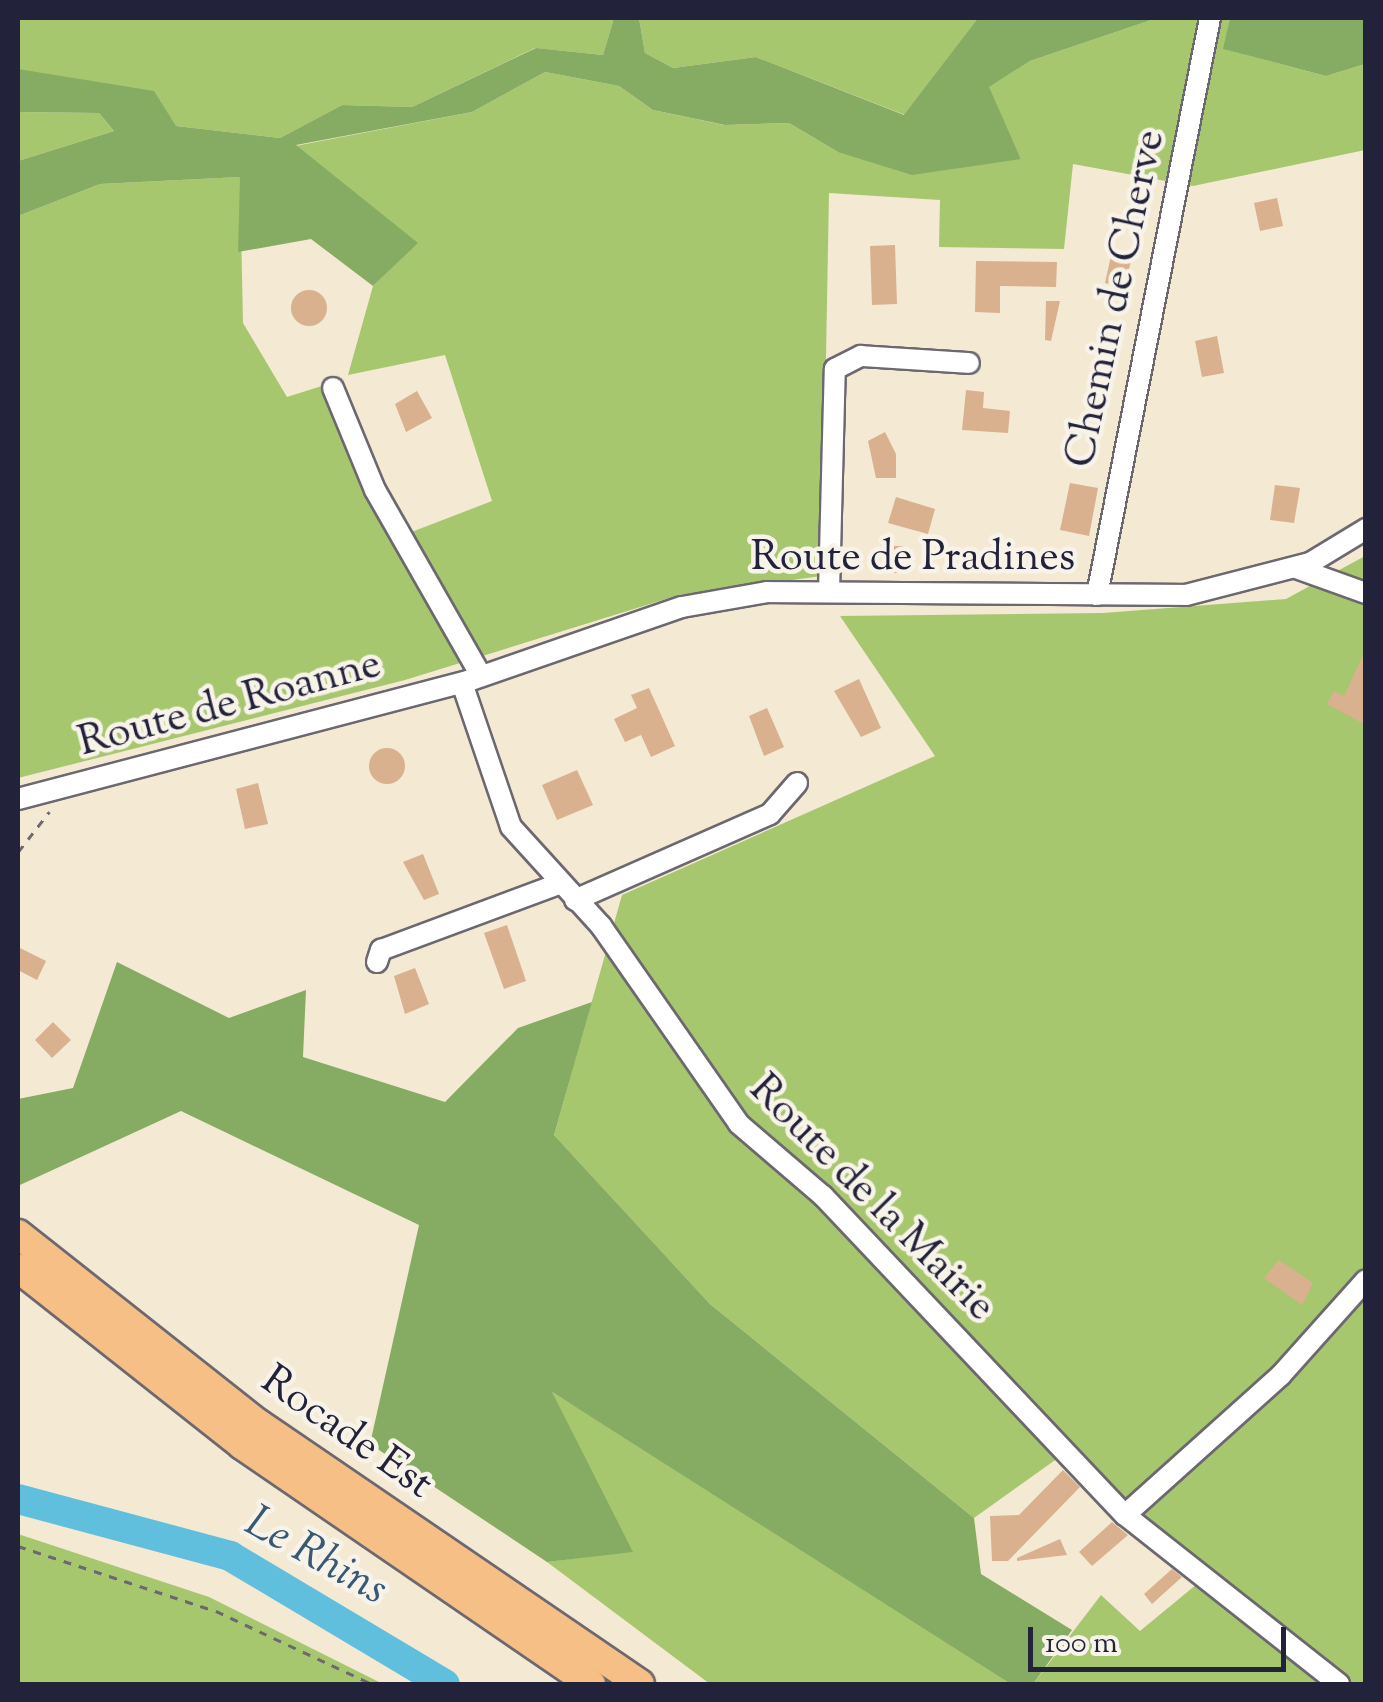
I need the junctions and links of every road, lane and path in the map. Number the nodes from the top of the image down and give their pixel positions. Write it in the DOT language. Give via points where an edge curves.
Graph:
graph roads {
  1 [pos="1210,18"];
  2 [pos="969,362"];
  3 [pos="333,388"];
  4 [pos="1366,529"];
  5 [pos="1296,568"];
  6 [pos="829,591"];
  7 [pos="1366,593"];
  8 [pos="1097,596"];
  9 [pos="471,679"];
  10 [pos="797,783"];
  11 [pos="44,792"];
  12 [pos="18,800"];
  13 [pos="18,852"];
  14 [pos="556,885"];
  15 [pos="575,900"];
  16 [pos="377,962"];
  17 [pos="18,1234"];
  18 [pos="18,1268"];
  19 [pos="1366,1280"];
  20 [pos="1125,1515"];
  21 [pos="18,1546"];
  22 [pos="372,1684"];
  23 [pos="591,1684"];
  24 [pos="640,1684"];
  25 [pos="1339,1684"];
  1 -- 8 [label="street, Chemin de Cherve"];
  2 -- 6 [label="street" via="861,356 835,369"];
  3 -- 9 [label="street, Route de la Mairie" via="375,490"];
  4 -- 5 [label="street, Route de Pradines"];
  5 -- 7 [label="street"];
  5 -- 8 [label="street, Route de Pradines" via="1186,595"];
  6 -- 8 [label="street, Route de Pradines"];
  6 -- 9 [label="street, Route de Pradines" via="682,607"];
  9 -- 11 [label="street, Route de Roanne"];
  9 -- 14 [label="street, Route de la Mairie" via="503,811"];
  10 -- 15 [label="street" via="770,814"];
  11 -- 12 [label="street, Route de Roanne"];
  11 -- 13 [label="path" via="50,819"];
  14 -- 15 [label="street, Route de la Mairie"];
  14 -- 16 [label="street" via="381,950"];
  15 -- 20 [label="street, Route de la Mairie" via="739,1124 823,1196"];
  17 -- 24 [label="highway, Rocade Est" via="260,1424"];
  18 -- 23 [label="highway, Rocade Est" via="242,1446"];
  19 -- 20 [label="street" via="1282,1375"];
  20 -- 25 [label="street, Route de la Mairie"];
  21 -- 22 [label="path" via="216,1612"];
}
